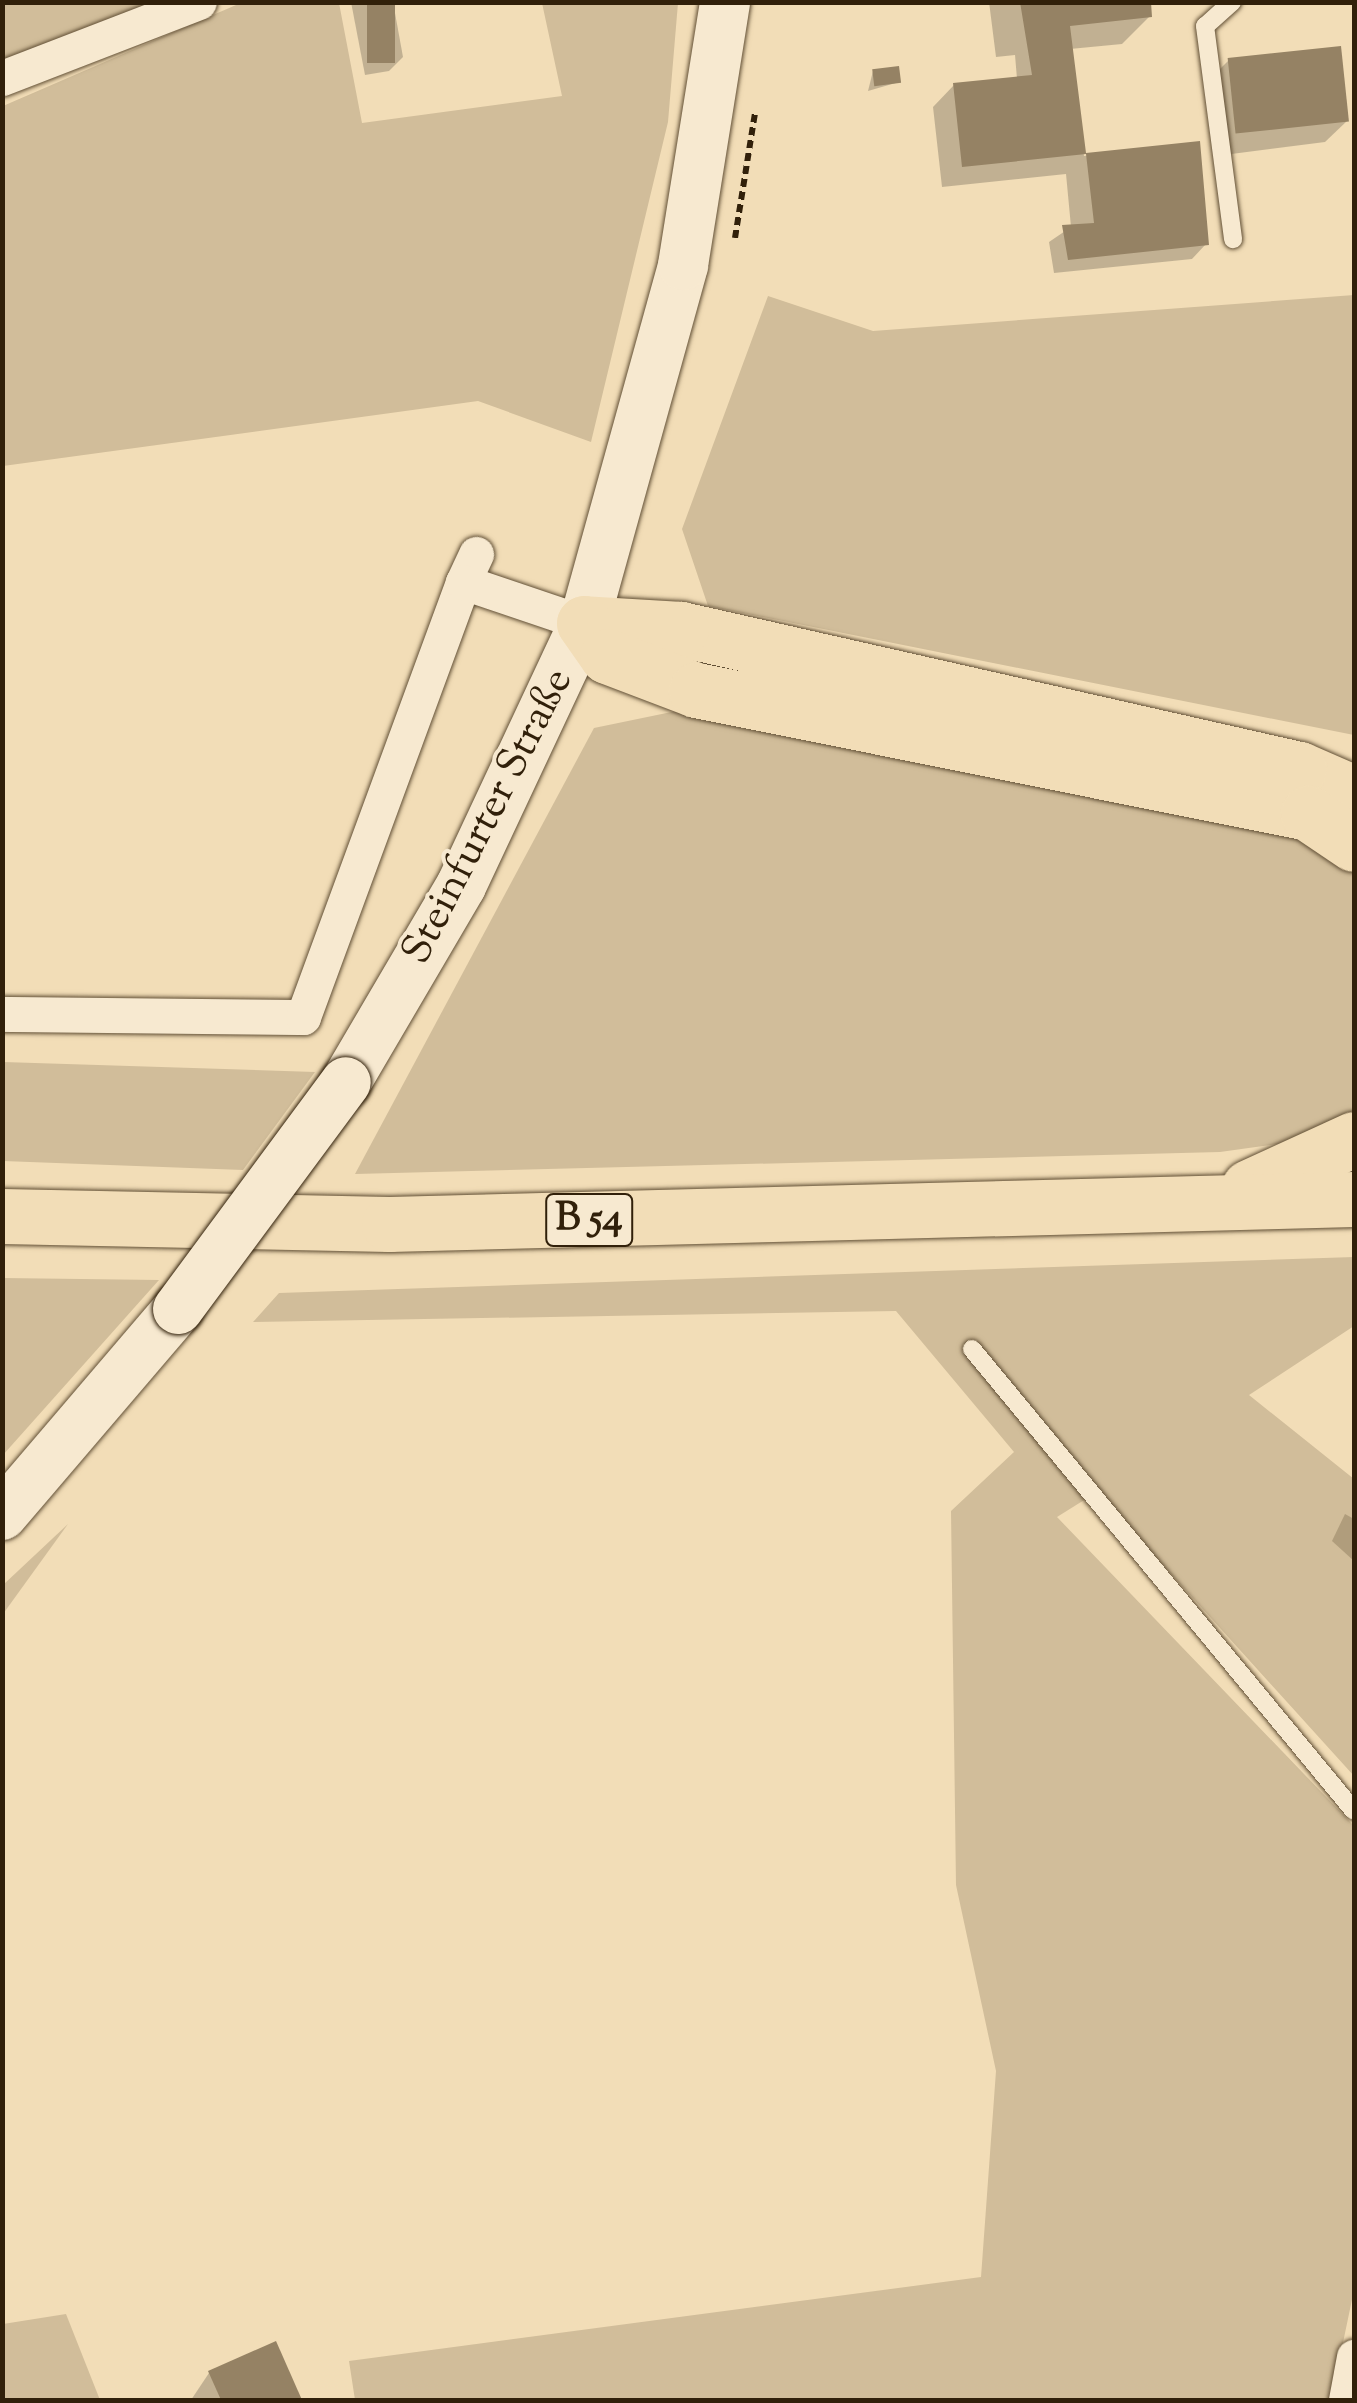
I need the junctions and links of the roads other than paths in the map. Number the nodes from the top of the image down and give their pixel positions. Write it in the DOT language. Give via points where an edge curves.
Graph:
graph roads {
  1 [pos="199,2"];
  2 [pos="725,2"];
  3 [pos="1232,2"];
  4 [pos="2,78"];
  5 [pos="1232,239"];
  6 [pos="584,623"];
  7 [pos="1354,793"];
  8 [pos="1354,844"];
  9 [pos="2,1014"];
  10 [pos="1354,1139"];
  11 [pos="1354,1199"];
  12 [pos="1175,1207"];
  13 [pos="2,1216"];
  14 [pos="972,1350"];
  15 [pos="2,1515"];
  16 [pos="1354,1810"];
  17 [pos="1354,2357"];
  18 [pos="1346,2400"];
  1 -- 4 [label="street"];
  2 -- 6 [label="main road, Steinfurter Straße" via="684,264"];
  3 -- 5 [label="lane" via="1205,26"];
  6 -- 7 [label="highway" via="681,629 1300,769"];
  6 -- 8 [label="highway" via="606,656 696,690 1308,814"];
  6 -- 9 [label="street" via="469,568 302,1017"];
  6 -- 15 [label="main road, Steinfurter Straße, bridge" via="461,886 346,1082 178,1309"];
  10 -- 12 [label="highway" via="1284,1177"];
  11 -- 12 [label="highway, B 54"];
  12 -- 13 [label="highway, B 54" via="389,1224"];
  14 -- 16 [label="lane"];
  17 -- 18 [label="street"];
}
